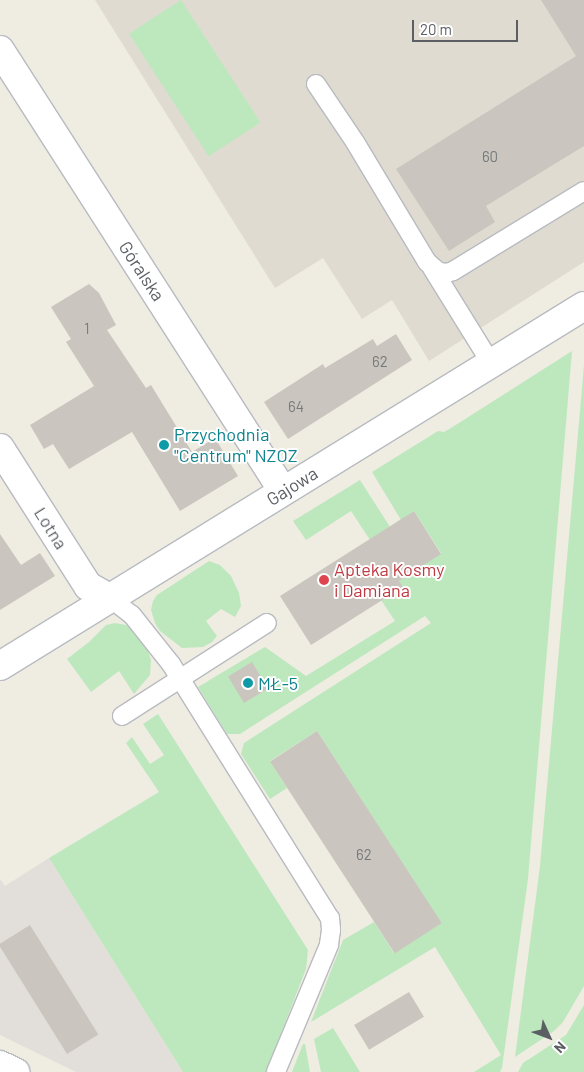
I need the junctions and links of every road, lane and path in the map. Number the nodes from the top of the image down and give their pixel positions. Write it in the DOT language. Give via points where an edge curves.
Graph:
graph roads {
  1 [pos="0,50"];
  2 [pos="316,84"];
  3 [pos="584,191"];
  4 [pos="432,268"];
  5 [pos="584,306"];
  6 [pos="491,363"];
  7 [pos="0,448"];
  8 [pos="283,491"];
  9 [pos="110,598"];
  10 [pos="267,623"];
  11 [pos="0,666"];
  12 [pos="180,679"];
  13 [pos="122,716"];
  14 [pos="0,1065"];
  15 [pos="15,1072"];
  16 [pos="276,1072"];
  1 -- 8 [label="street, Góralska"];
  2 -- 4 [label="lane"];
  3 -- 4 [label="lane" via="453,271 446,273"];
  4 -- 6 [label="lane"];
  5 -- 6 [label="street, Gajowa"];
  6 -- 8 [label="street, Gajowa"];
  7 -- 9 [label="street, Lotna" via="88,586"];
  8 -- 9 [label="street, Gajowa"];
  9 -- 11 [label="street, Gajowa"];
  9 -- 12 [label="lane" via="132,616"];
  10 -- 12 [label="lane"];
  12 -- 13 [label="lane"];
  12 -- 16 [label="lane" via="330,918 329,945"];
  14 -- 15 [label="street"];
}
